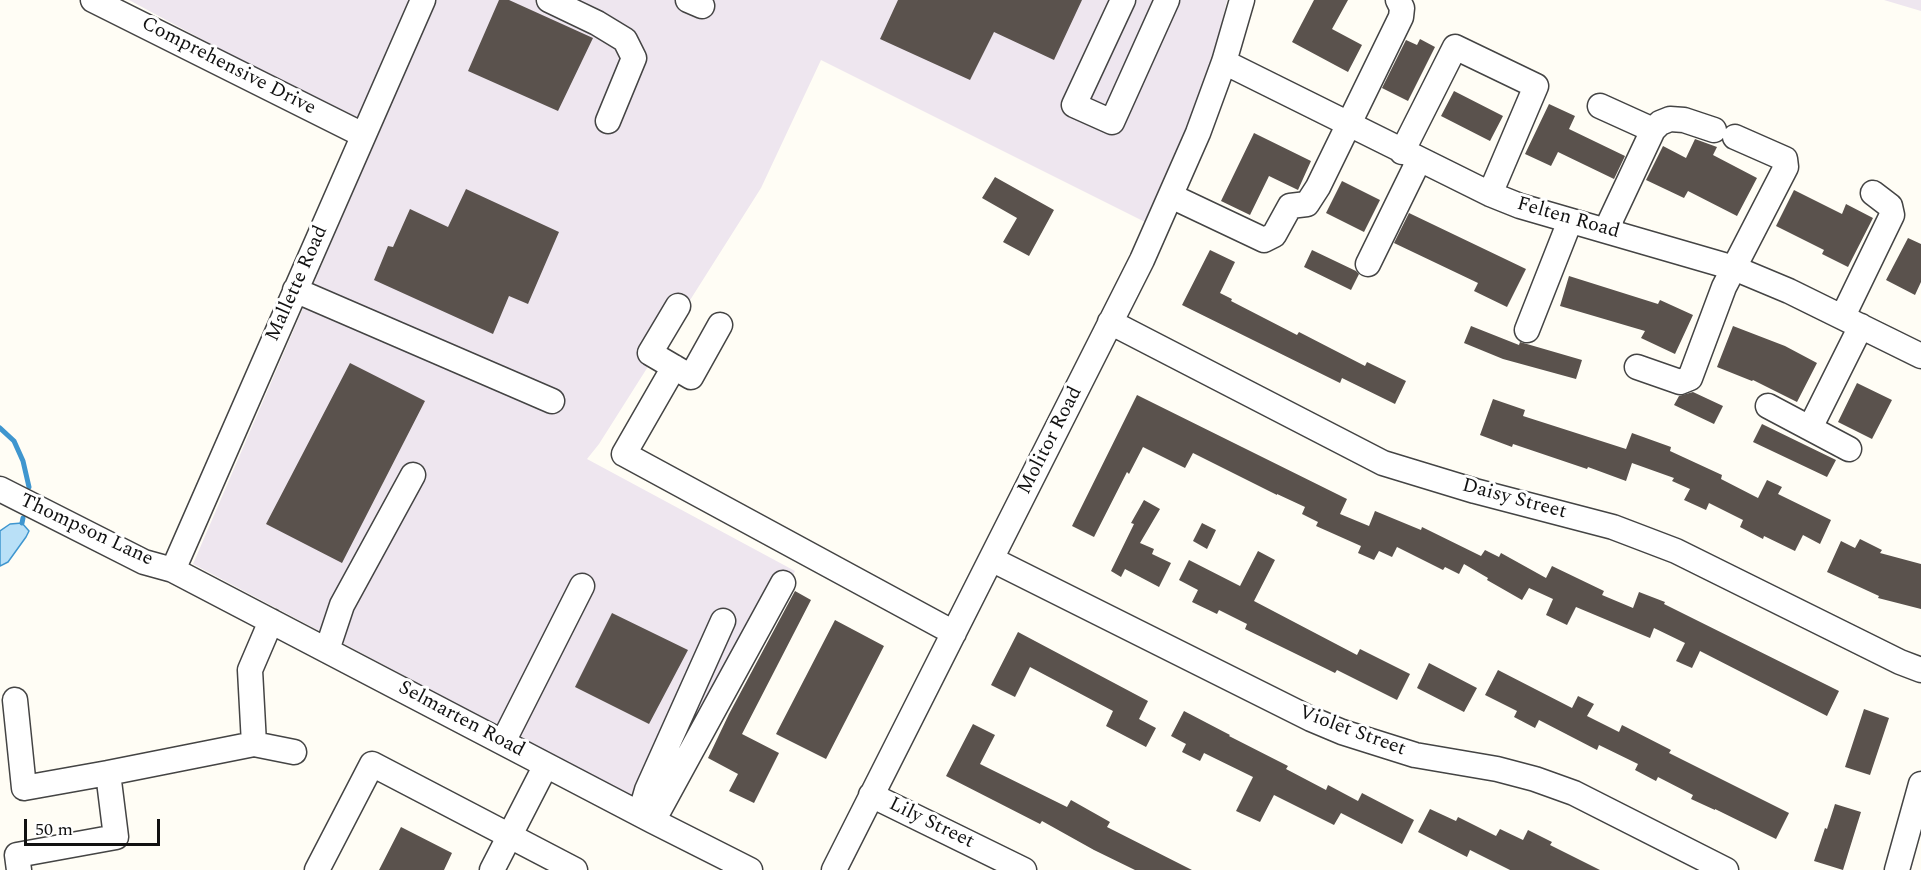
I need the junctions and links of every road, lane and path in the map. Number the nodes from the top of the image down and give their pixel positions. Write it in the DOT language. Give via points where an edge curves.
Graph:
graph roads {
  1 [pos="93,0"];
  2 [pos="423,0"];
  3 [pos="549,0"];
  4 [pos="1123,0"];
  5 [pos="1167,0"];
  6 [pos="1242,0"];
  7 [pos="1398,0"];
  8 [pos="123,7"];
  9 [pos="1224,62"];
  10 [pos="1600,106"];
  11 [pos="608,121"];
  12 [pos="1349,125"];
  13 [pos="1653,130"];
  14 [pos="363,135"];
  15 [pos="1411,156"];
  16 [pos="1873,193"];
  17 [pos="1490,194"];
  18 [pos="1171,196"];
  19 [pos="1569,221"];
  20 [pos="1606,230"];
  21 [pos="1368,264"];
  22 [pos="1734,268"];
  23 [pos="295,290"];
  24 [pos="678,306"];
  25 [pos="1852,321"];
  26 [pos="1110,322"];
  27 [pos="720,325"];
  28 [pos="1527,330"];
  29 [pos="1919,350"];
  30 [pos="674,367"];
  31 [pos="1637,367"];
  32 [pos="552,401"];
  33 [pos="1768,406"];
  34 [pos="1810,428"];
  35 [pos="1850,449"];
  36 [pos="413,476"];
  37 [pos="0,489"];
  38 [pos="991,559"];
  39 [pos="173,570"];
  40 [pos="783,583"];
  41 [pos="582,586"];
  42 [pos="272,621"];
  43 [pos="723,621"];
  44 [pos="954,633"];
  45 [pos="327,650"];
  46 [pos="1921,670"];
  47 [pos="15,700"];
  48 [pos="503,742"];
  49 [pos="254,744"];
  50 [pos="294,752"];
  51 [pos="546,765"];
  52 [pos="108,773"];
  53 [pos="1921,784"];
  54 [pos="871,795"];
  55 [pos="646,818"];
  56 [pos="510,836"];
  57 [pos="19,870"];
  58 [pos="317,870"];
  59 [pos="492,870"];
  60 [pos="575,870"];
  61 [pos="750,870"];
  62 [pos="834,870"];
  63 [pos="1024,870"];
  64 [pos="1726,870"];
  65 [pos="1897,870"];
  1 -- 8 [label="street, Comprehensive Drive"];
  2 -- 14 [label="street, Mallette Road"];
  3 -- 11 [label="street" via="625,40 634,58"];
  4 -- 5 [label="street" via="1074,105 1112,122"];
  6 -- 9 [label="street, Molitor Road"];
  7 -- 12 [label="street" via="1401,18"];
  8 -- 14 [label="street, Comprehensive Drive"];
  9 -- 12 [label="street, Felten Road"];
  9 -- 18 [label="street, Molitor Road"];
  10 -- 13 [label="street"];
  12 -- 15 [label="street, Felten Road"];
  12 -- 18 [label="street" via="1307,204 1290,206 1274,236 1264,240"];
  13 -- 20 [label="street"];
  13 -- 22 [label="street" via="1670,119 1684,120 1785,159 1786,167"];
  14 -- 23 [label="street, Mallette Road"];
  15 -- 17 [label="street, Felten Road"];
  15 -- 17 [label="street" via="1455,47 1536,86"];
  15 -- 21 [label="street"];
  16 -- 25 [label="street" via="1890,206 1892,215"];
  17 -- 19 [label="street, Felten Road"];
  18 -- 26 [label="street, Molitor Road"];
  19 -- 20 [label="street, Felten Road"];
  19 -- 28 [label="street"];
  20 -- 22 [label="street, Felten Road"];
  22 -- 25 [label="street, Felten Road"];
  22 -- 31 [label="street" via="1690,378 1680,382"];
  23 -- 32 [label="street"];
  23 -- 39 [label="street, Mallette Road"];
  24 -- 30 [label="street" via="650,353"];
  25 -- 29 [label="street, Felten Road"];
  25 -- 34 [label="street"];
  26 -- 38 [label="street, Molitor Road"];
  26 -- 46 [label="street, Daisy Street" via="1383,463 1613,527 1676,551"];
  27 -- 30 [label="street" via="691,377"];
  30 -- 44 [label="street" via="624,454"];
  33 -- 34 [label="street"];
  34 -- 35 [label="street"];
  36 -- 45 [label="street" via="342,604"];
  37 -- 39 [label="street, Thompson Lane" via="144,562"];
  38 -- 44 [label="street, Molitor Road"];
  38 -- 64 [label="street, Violet Street" via="1311,719 1415,755 1497,769 1574,793"];
  39 -- 42 [label="street, Selmarten Road"];
  40 -- 55 [label="street"];
  41 -- 48 [label="street"];
  42 -- 45 [label="street, Selmarten Road"];
  42 -- 49 [label="street" via="250,670"];
  43 -- 55 [label="street" via="647,790"];
  44 -- 54 [label="street, Molitor Road"];
  45 -- 48 [label="street, Selmarten Road"];
  47 -- 52 [label="street" via="24,788"];
  48 -- 51 [label="street, Selmarten Road"];
  49 -- 50 [label="street"];
  49 -- 52 [label="street"];
  51 -- 55 [label="street, Selmarten Road"];
  51 -- 56 [label="street"];
  52 -- 57 [label="street" via="116,837 17,855"];
  53 -- 65 [label="street"];
  54 -- 62 [label="street, Molitor Road"];
  54 -- 63 [label="street, Lily Street"];
  55 -- 61 [label="street, Selmarten Road"];
  56 -- 58 [label="street" via="372,764"];
  56 -- 59 [label="street"];
  56 -- 60 [label="street"];
}
